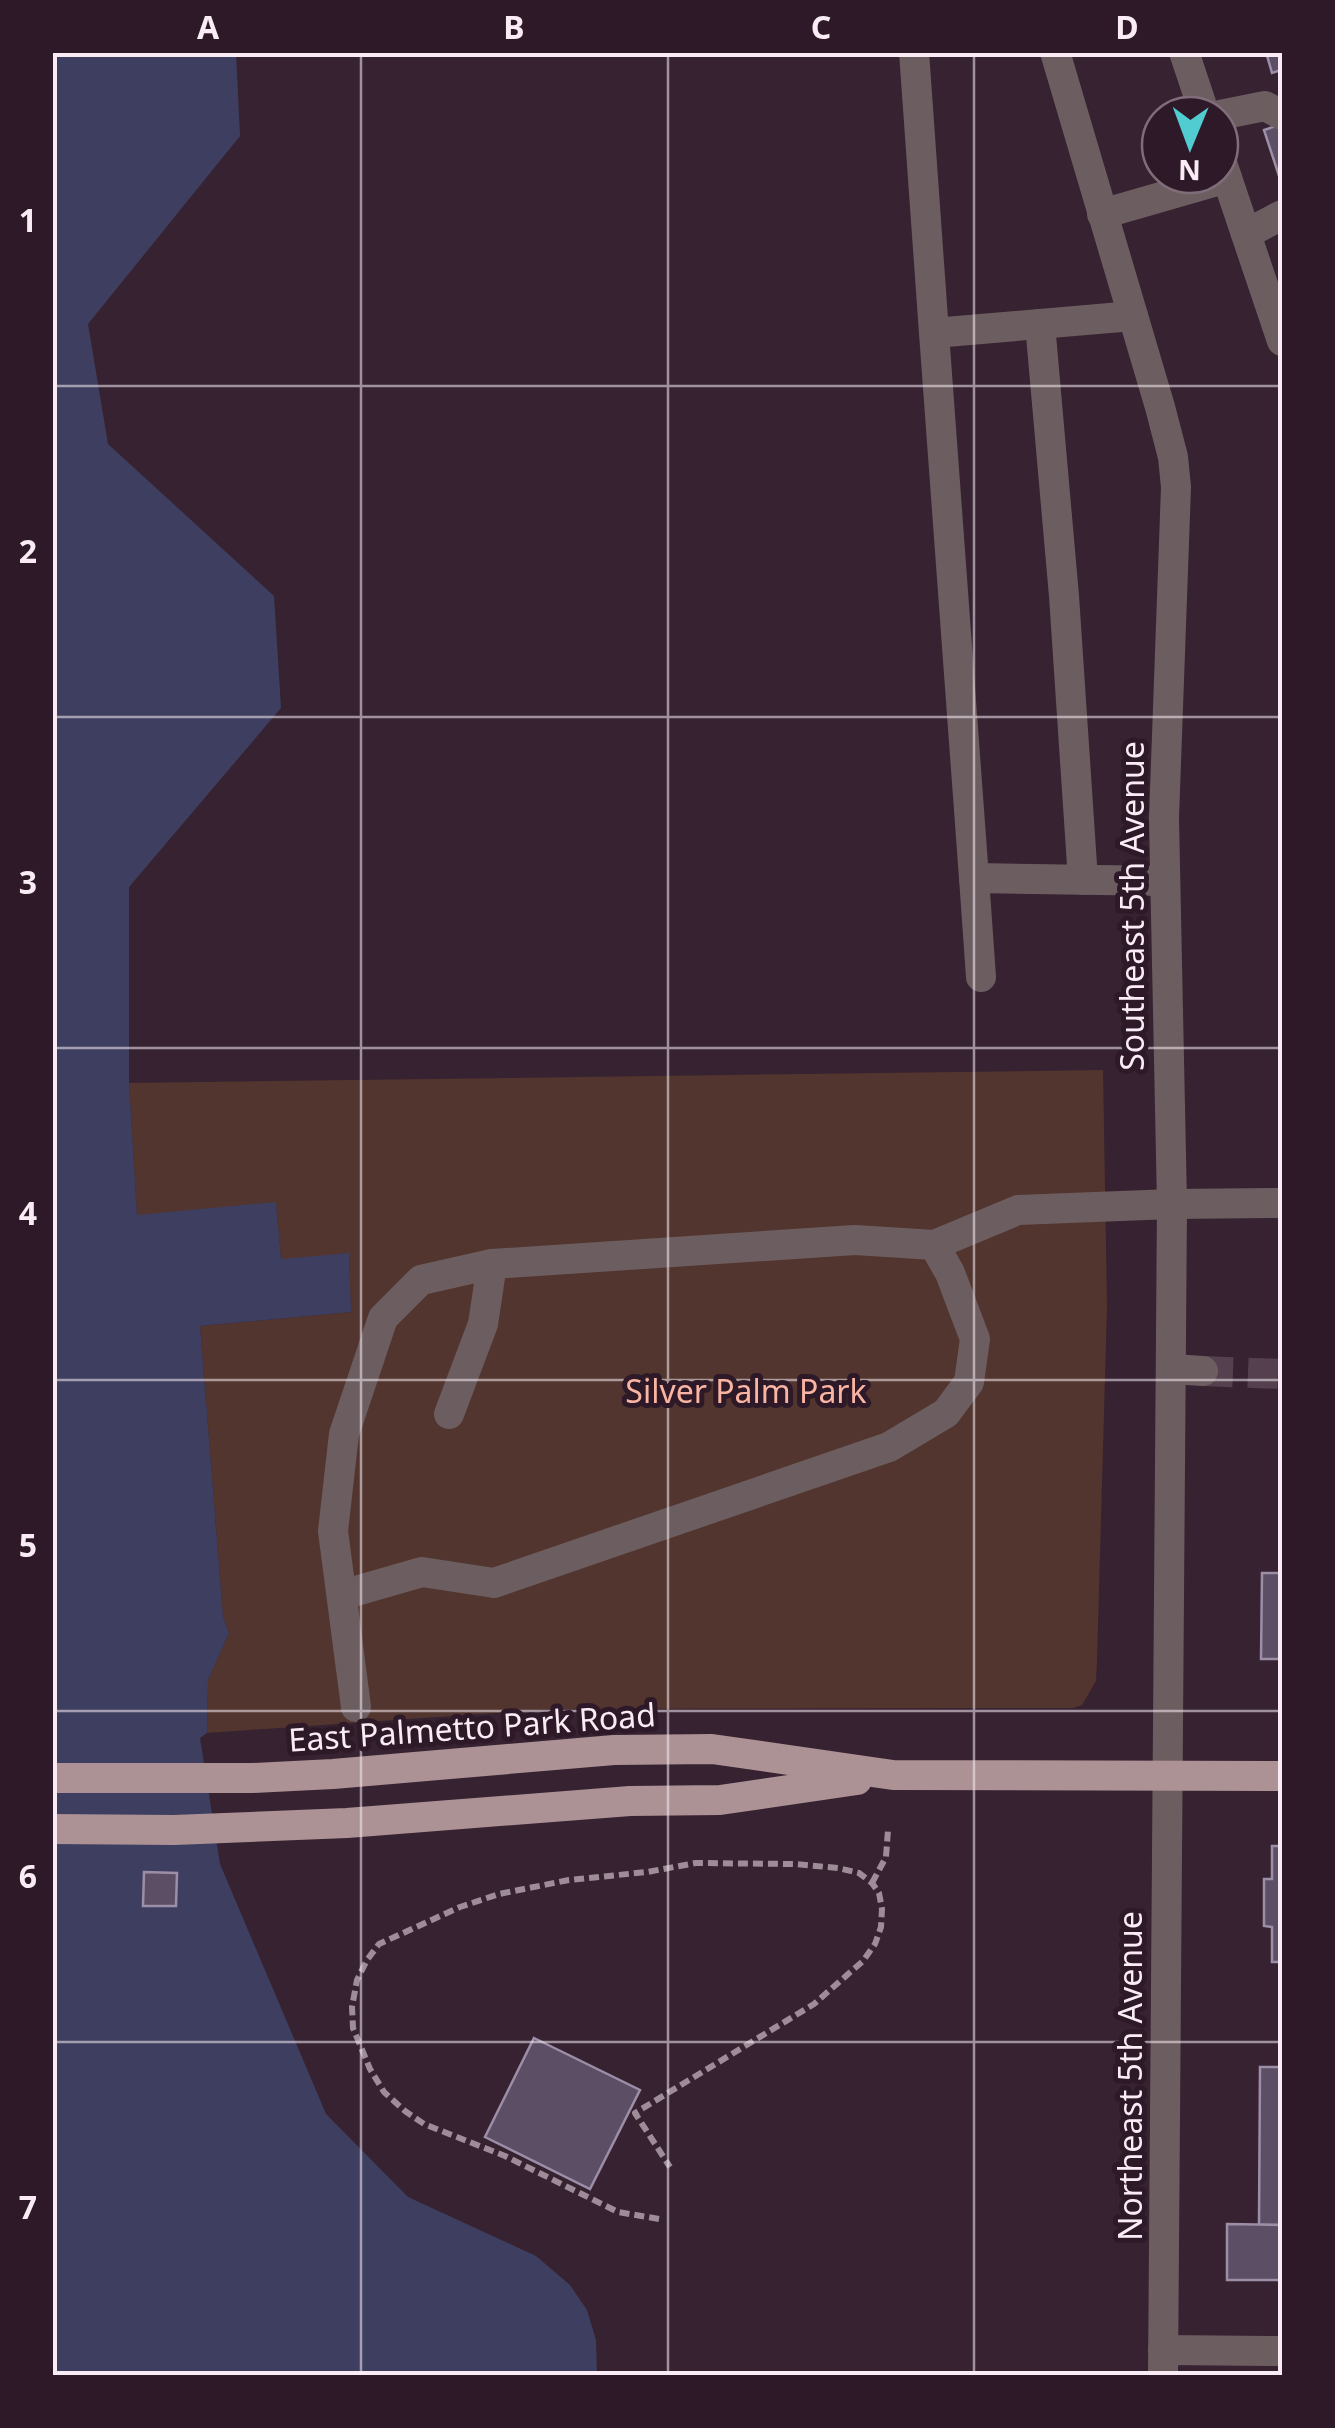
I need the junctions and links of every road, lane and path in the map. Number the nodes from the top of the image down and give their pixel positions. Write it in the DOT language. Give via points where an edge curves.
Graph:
graph roads {
  1 [pos="914,52"];
  2 [pos="1055,52"];
  3 [pos="1184,52"];
  4 [pos="1199,95"];
  5 [pos="1240,111"];
  6 [pos="1282,115"];
  7 [pos="1152,195"];
  8 [pos="1233,195"];
  9 [pos="1102,214"];
  10 [pos="1282,215"];
  11 [pos="1246,234"];
  12 [pos="1133,316"];
  13 [pos="1040,324"];
  14 [pos="934,333"];
  15 [pos="1282,341"];
  16 [pos="974,878"];
  17 [pos="1083,880"];
  18 [pos="1165,882"];
  19 [pos="981,977"];
  20 [pos="1282,1203"];
  21 [pos="1172,1204"];
  22 [pos="934,1245"];
  23 [pos="492,1264"];
  24 [pos="1171,1369"];
  25 [pos="1203,1371"];
  26 [pos="449,1414"];
  27 [pos="342,1595"];
  28 [pos="356,1707"];
  29 [pos="894,1775"];
  30 [pos="1168,1776"];
  31 [pos="1282,1776"];
  32 [pos="52,1778"];
  33 [pos="52,1829"];
  34 [pos="888,1830"];
  35 [pos="872,1883"];
  36 [pos="670,2168"];
  37 [pos="659,2218"];
  38 [pos="1282,2351"];
  39 [pos="1163,2363"];
  1 -- 14 [label="street"];
  2 -- 9 [label="street, Southeast 5th Avenue"];
  3 -- 4 [label="street"];
  5 -- 6 [label="street" via="1265,106"];
  7 -- 9 [label="street"];
  8 -- 11 [label="street"];
  9 -- 12 [label="street, Southeast 5th Avenue"];
  10 -- 11 [label="street"];
  11 -- 15 [label="street"];
  12 -- 13 [label="street"];
  12 -- 18 [label="street, Southeast 5th Avenue" via="1176,487"];
  13 -- 14 [label="street"];
  13 -- 17 [label="street"];
  14 -- 16 [label="street"];
  16 -- 17 [label="street"];
  16 -- 19 [label="street"];
  17 -- 18 [label="street"];
  18 -- 21 [label="street, Southeast 5th Avenue"];
  20 -- 21 [label="street"];
  21 -- 22 [label="street" via="1018,1210"];
  21 -- 24 [label="street, Southeast 5th Avenue"];
  22 -- 23 [label="street" via="855,1240"];
  22 -- 27 [label="street" via="975,1339 968,1382 946,1413 889,1447 494,1584 422,1572"];
  23 -- 26 [label="street" via="483,1324"];
  23 -- 27 [label="street" via="420,1280 382,1318 344,1434 333,1531"];
  24 -- 25 [label="street"];
  24 -- 30 [label="street, Southeast 5th Avenue"];
  27 -- 28 [label="street"];
  29 -- 30 [label="main road, East Palmetto Park Road"];
  29 -- 32 [label="main road, East Palmetto Park Road" via="712,1749 614,1750 253,1778"];
  29 -- 33 [label="main road, East Palmetto Park Road" via="720,1800 347,1824"];
  30 -- 31 [label="main road, East Palmetto Park Road"];
  30 -- 39 [label="street, Northeast 5th Avenue"];
  34 -- 35 [label="path" via="886,1856"];
  35 -- 36 [label="path" via="881,1927 863,1962 814,2004 635,2113"];
  35 -- 37 [label="path" via="838,1868 696,1863 569,1880 460,1907 379,1944 367,1960 357,1980 353,2028 384,2092 424,2124 618,2212"];
  38 -- 39 [label="street"];
}
